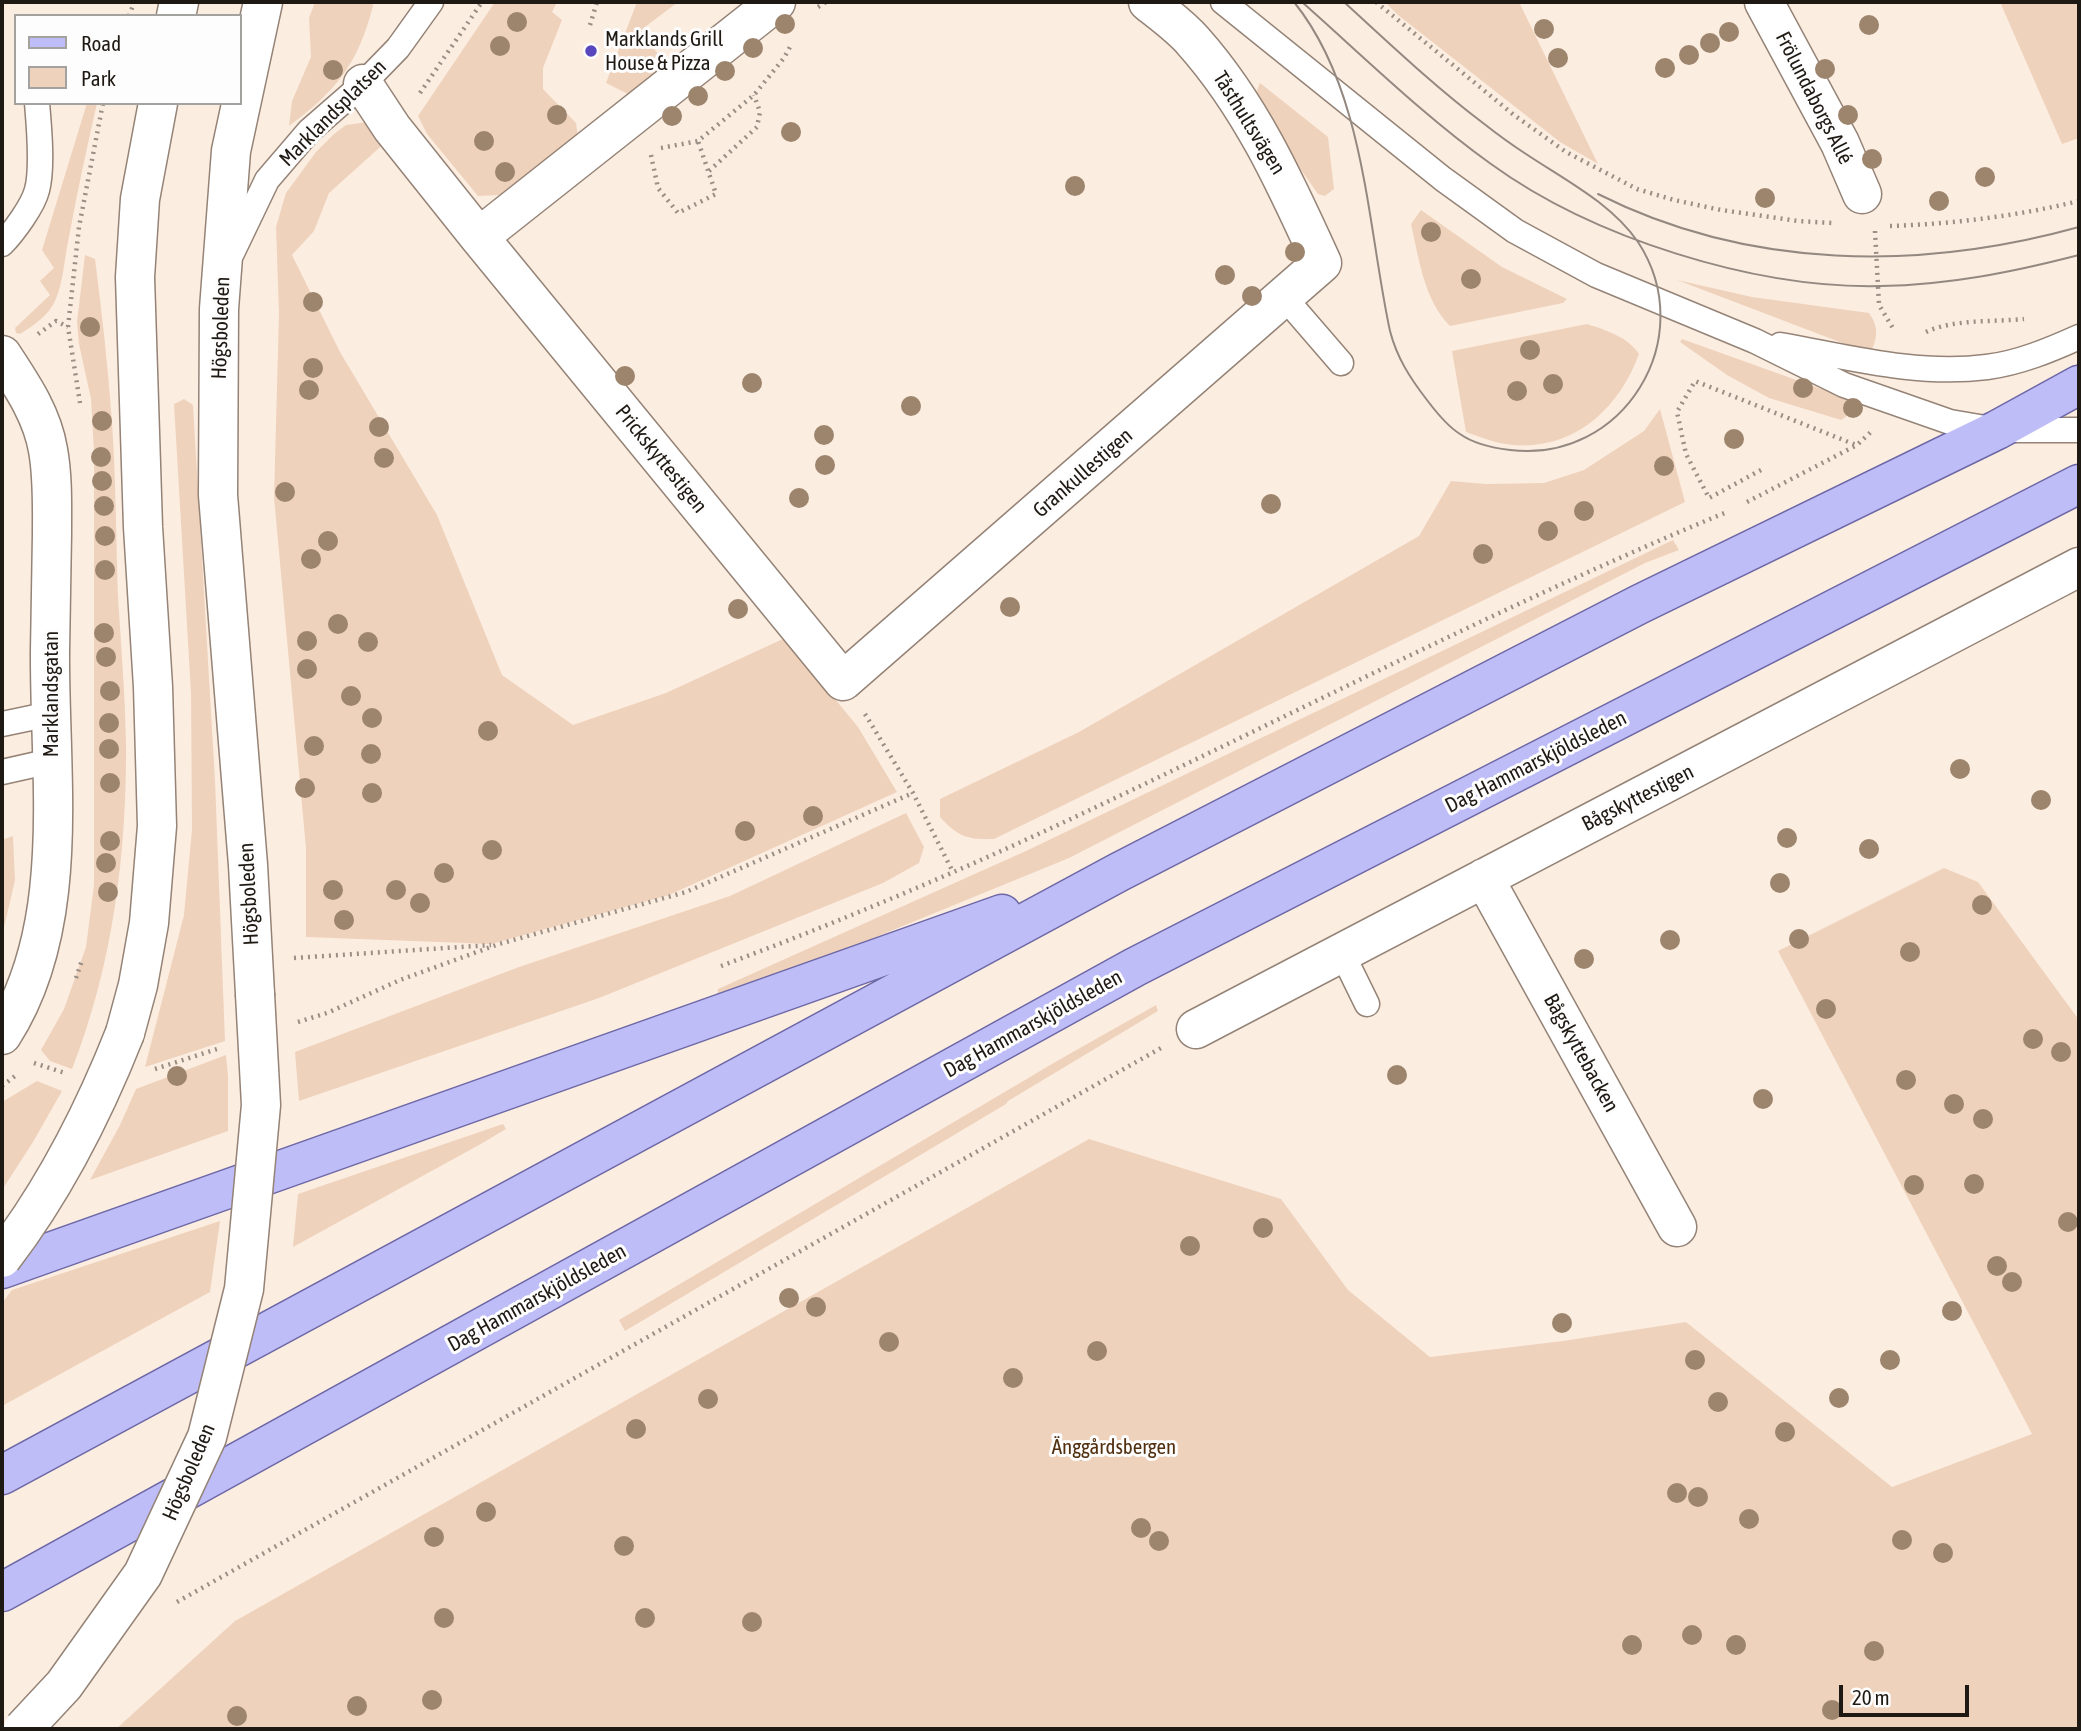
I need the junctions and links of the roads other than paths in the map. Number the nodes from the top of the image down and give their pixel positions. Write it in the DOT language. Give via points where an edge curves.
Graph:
graph roads {
  1 [pos="263,2"];
  2 [pos="431,2"];
  3 [pos="776,2"];
  4 [pos="1148,2"];
  5 [pos="1223,2"];
  6 [pos="1764,2"];
  7 [pos="363,84"];
  8 [pos="242,100"];
  9 [pos="37,105"];
  10 [pos="158,105"];
  11 [pos="241,105"];
  12 [pos="1862,194"];
  13 [pos="479,237"];
  14 [pos="2,244"];
  15 [pos="1322,263"];
  16 [pos="1284,297"];
  17 [pos="219,309"];
  18 [pos="2079,337"];
  19 [pos="1755,341"];
  20 [pos="2,355"];
  21 [pos="1342,363"];
  22 [pos="2079,385"];
  23 [pos="1997,430"];
  24 [pos="2079,430"];
  25 [pos="2079,484"];
  26 [pos="2079,567"];
  27 [pos="843,681"];
  28 [pos="50,714"];
  29 [pos="2,724"];
  30 [pos="51,761"];
  31 [pos="2,772"];
  32 [pos="1119,872"];
  33 [pos="1484,878"];
  34 [pos="1342,953"];
  35 [pos="1367,1004"];
  36 [pos="1196,1028"];
  37 [pos="2,1035"];
  38 [pos="1677,1227"];
  39 [pos="2,1258"];
  40 [pos="2,1269"];
  41 [pos="2,1475"];
  42 [pos="46,1568"];
  43 [pos="2,1592"];
  44 [pos="2,1597"];
  45 [pos="23,1729"];
  1 -- 8 [label="street, Högsboleden"];
  2 -- 7 [label="lane, Marklandsplatsen" via="398,48"];
  3 -- 13 [label="street"];
  4 -- 15 [label="street, Tåsthultsvägen" via="1190,38 1222,75 1282,174"];
  5 -- 19 [label="lane" via="1443,179 1515,231 1596,275"];
  6 -- 12 [label="street, Frölundaborgs Allé"];
  7 -- 13 [label="street, Prickskyttestigen"];
  7 -- 17 [label="lane, Marklandsplatsen" via="309,131 267,180 234,246"];
  9 -- 14 [label="lane" via="37,191"];
  10 -- 39 [label="street, bridge" via="141,199 135,277 157,826 149,923 125,1033 101,1094 48,1194"];
  11 -- 17 [label="street, Högsboleden" via="231,152"];
  13 -- 27 [label="street, Prickskyttestigen"];
  15 -- 16 [label="street, Grankullestigen"];
  16 -- 21 [label="lane"];
  16 -- 27 [label="street, Grankullestigen"];
  17 -- 45 [label="street, Högsboleden, bridge" via="218,495 248,864 261,1105 244,1289 207,1437 143,1574 64,1685"];
  18 -- 19 [label="lane" via="2039,355 1989,367 1932,371"];
  19 -- 23 [label="lane" via="1844,385 1951,422"];
  20 -- 28 [label="street, Marklandsgatan" via="32,401 48,448 52,494"];
  22 -- 23 [label="main road"];
  23 -- 24 [label="lane"];
  23 -- 32 [label="main road" via="1640,604"];
  25 -- 42 [label="main road, Dag Hammarskjöldsleden" via="1135,968"];
  26 -- 33 [label="street, Bågskyttestigen"];
  28 -- 29 [label="lane"];
  28 -- 30 [label="street, Marklandsgatan"];
  30 -- 31 [label="lane"];
  30 -- 37 [label="street, Marklandsgatan" via="50,890 38,954 16,1013"];
  32 -- 40 [label="main road"];
  32 -- 41 [label="main road"];
  33 -- 34 [label="street, Bågskyttestigen"];
  33 -- 38 [label="street, Bågskyttebacken"];
  34 -- 35 [label="lane"];
  34 -- 36 [label="street, Bågskyttestigen"];
  42 -- 43 [label="main road, Dag Hammarskjöldsleden"];
  42 -- 44 [label="main road"];
}
